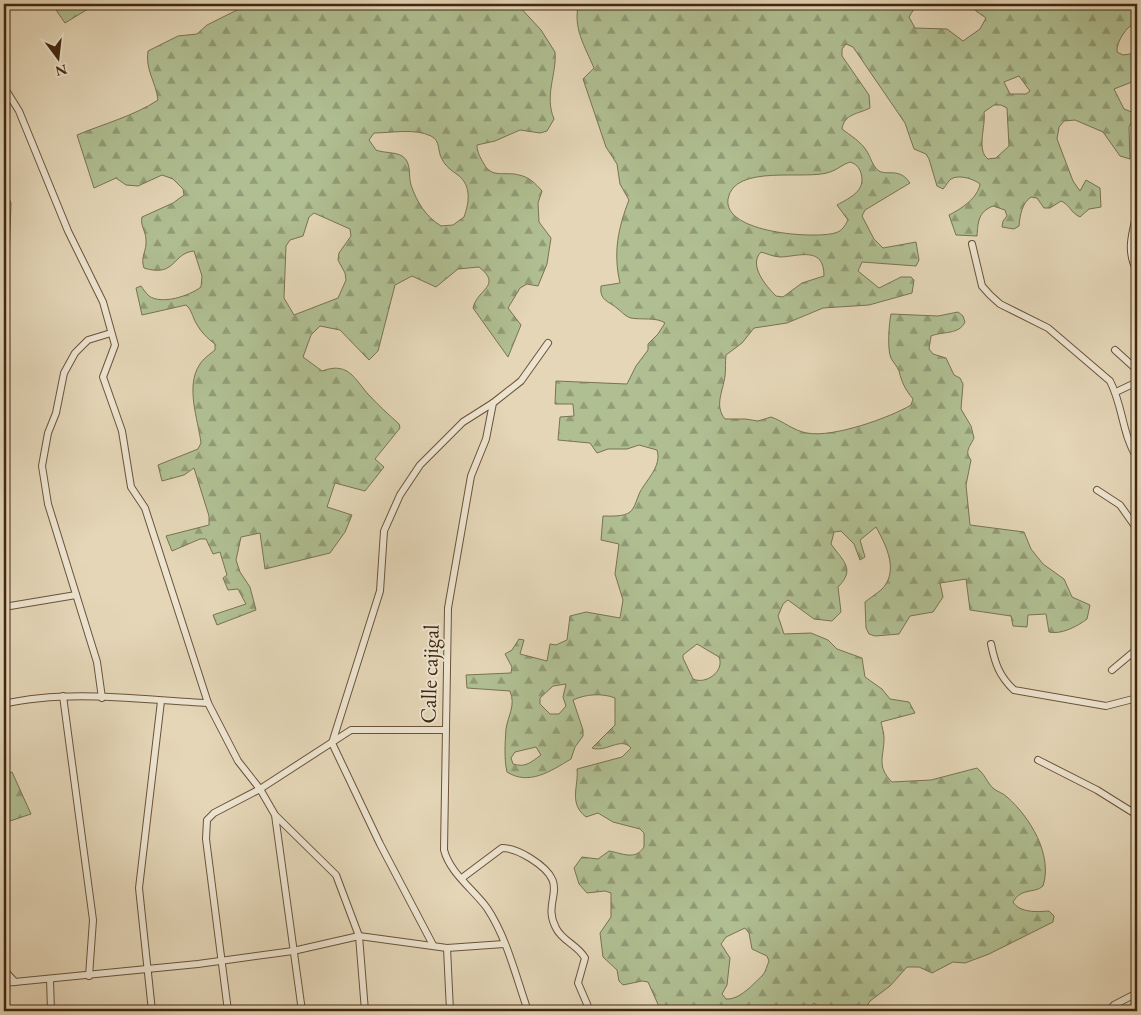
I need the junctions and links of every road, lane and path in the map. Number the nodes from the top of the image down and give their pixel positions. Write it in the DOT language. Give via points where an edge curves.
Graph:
graph roads {
  1 [pos="4,87"];
  2 [pos="1137,213"];
  3 [pos="972,244"];
  4 [pos="1137,271"];
  5 [pos="111,333"];
  6 [pos="548,343"];
  7 [pos="1115,350"];
  8 [pos="1137,370"];
  9 [pos="1137,382"];
  10 [pos="1116,392"];
  11 [pos="493,403"];
  12 [pos="1137,458"];
  13 [pos="1097,490"];
  14 [pos="1137,529"];
  15 [pos="76,595"];
  16 [pos="4,607"];
  17 [pos="991,644"];
  18 [pos="1137,649"];
  19 [pos="1112,670"];
  20 [pos="63,696"];
  21 [pos="102,698"];
  22 [pos="1137,698"];
  23 [pos="162,701"];
  24 [pos="208,703"];
  25 [pos="4,704"];
  26 [pos="445,730"];
  27 [pos="332,743"];
  28 [pos="1038,760"];
  29 [pos="260,789"];
  30 [pos="275,815"];
  31 [pos="1137,815"];
  32 [pos="462,878"];
  33 [pos="359,936"];
  34 [pos="504,944"];
  35 [pos="433,945"];
  36 [pos="447,948"];
  37 [pos="293,950"];
  38 [pos="221,961"];
  39 [pos="4,970"];
  40 [pos="148,971"];
  41 [pos="89,976"];
  42 [pos="50,979"];
  43 [pos="4,982"];
  44 [pos="15,982"];
  45 [pos="1137,993"];
  46 [pos="51,1011"];
  47 [pos="152,1011"];
  48 [pos="228,1011"];
  49 [pos="302,1011"];
  50 [pos="365,1011"];
  51 [pos="450,1011"];
  52 [pos="528,1011"];
  53 [pos="590,1011"];
  54 [pos="1108,1011"];
  1 -- 5 [label="street" via="19,111 68,231 103,302"];
  2 -- 4 [label="street" via="1130,244"];
  3 -- 10 [label="street" via="982,286 990,295 1000,304 1048,328 1110,382"];
  5 -- 15 [label="street" via="88,340 75,353 64,374 42,466 48,504"];
  5 -- 24 [label="street" via="115,345 103,377 122,431 131,487 145,508"];
  6 -- 11 [label="street" via="521,381"];
  7 -- 8 [label="street"];
  9 -- 10 [label="street"];
  10 -- 12 [label="street" via="1127,439"];
  11 -- 26 [label="street, Calle cajigal" via="486,439 471,476 448,608"];
  11 -- 27 [label="street" via="463,422 420,465 400,495 384,531 380,591"];
  13 -- 14 [label="street" via="1120,505"];
  15 -- 16 [label="street"];
  15 -- 21 [label="street" via="97,662"];
  17 -- 22 [label="street" via="994,662 1002,679 1014,690 1106,706"];
  18 -- 19 [label="street"];
  20 -- 21 [label="street"];
  20 -- 25 [label="street" via="29,698"];
  20 -- 41 [label="street" via="93,920"];
  21 -- 23 [label="street"];
  23 -- 24 [label="street"];
  23 -- 40 [label="street" via="139,888"];
  24 -- 29 [label="street" via="238,761"];
  26 -- 27 [label="street" via="352,730"];
  26 -- 32 [label="street, Calle cajigal" via="444,850 447,860"];
  27 -- 29 [label="street"];
  27 -- 35 [label="street"];
  28 -- 31 [label="street"];
  29 -- 30 [label="street"];
  29 -- 38 [label="street" via="214,813 207,820 206,839"];
  30 -- 33 [label="street" via="336,875"];
  30 -- 37 [label="street"];
  32 -- 34 [label="street, Calle cajigal" via="487,908"];
  32 -- 53 [label="street" via="502,848 519,852 548,871 555,887 554,926 585,958 578,983"];
  33 -- 35 [label="street"];
  33 -- 37 [label="street"];
  33 -- 50 [label="street"];
  34 -- 36 [label="street"];
  34 -- 52 [label="street, Calle cajigal"];
  35 -- 36 [label="street"];
  36 -- 51 [label="street"];
  37 -- 38 [label="street"];
  37 -- 49 [label="street"];
  38 -- 40 [label="street"];
  38 -- 48 [label="street"];
  39 -- 44 [label="street"];
  40 -- 41 [label="street"];
  40 -- 47 [label="street"];
  41 -- 42 [label="street"];
  42 -- 44 [label="street"];
  42 -- 46 [label="street"];
  43 -- 44 [label="street"];
  45 -- 54 [label="street"];
}
